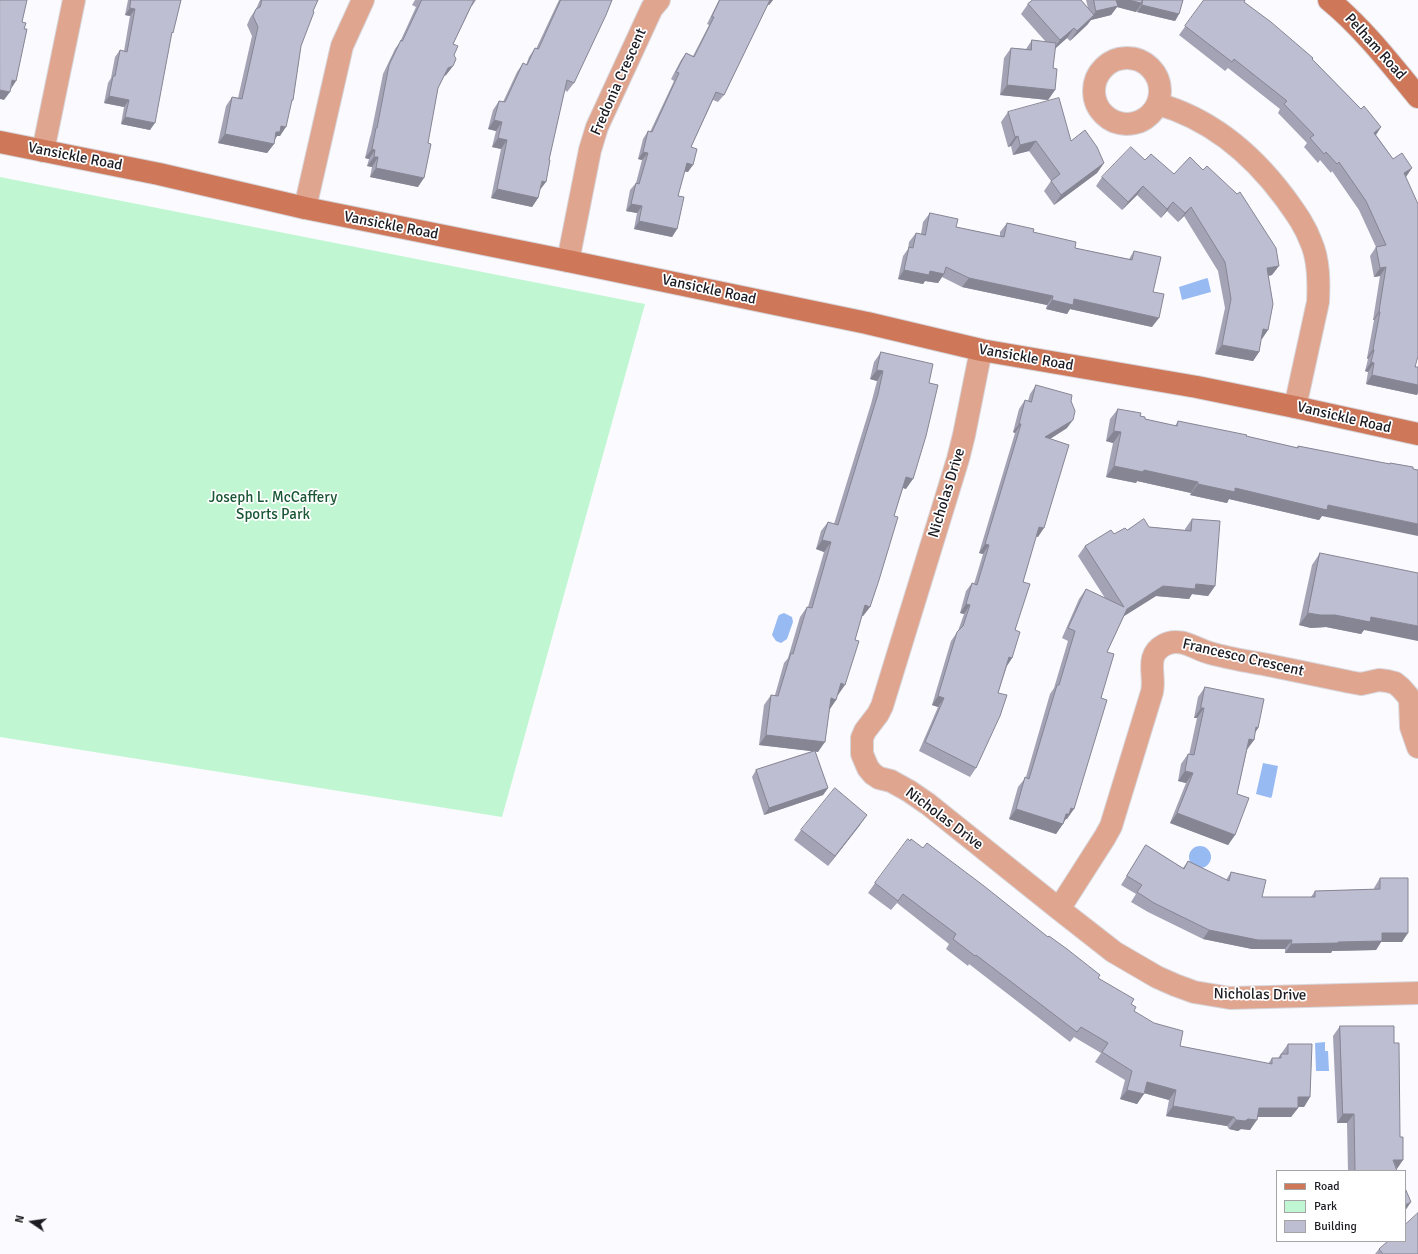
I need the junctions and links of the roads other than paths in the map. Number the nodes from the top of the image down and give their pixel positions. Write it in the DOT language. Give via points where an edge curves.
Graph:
graph roads {
  1 [pos="74,0"];
  2 [pos="363,0"];
  3 [pos="659,0"];
  4 [pos="1329,0"];
  5 [pos="1418,97"];
  6 [pos="1158,104"];
  7 [pos="0,142"];
  8 [pos="43,151"];
  9 [pos="305,208"];
  10 [pos="568,261"];
  11 [pos="981,350"];
  12 [pos="1295,407"];
  13 [pos="1418,434"];
  14 [pos="1418,747"];
  15 [pos="1059,909"];
  16 [pos="1418,993"];
  1 -- 8 [label="street"];
  2 -- 9 [label="street" via="342,46"];
  3 -- 10 [label="street, Fredonia Crescent" via="652,8 596,126"];
  4 -- 5 [label="street, Pelham Road" via="1375,45"];
  6 -- 12 [label="street" via="1176,109 1200,121 1255,162 1301,220 1312,243 1318,276 1318,302"];
  7 -- 8 [label="street, Vansickle Road"];
  8 -- 9 [label="street, Vansickle Road"];
  9 -- 10 [label="street, Vansickle Road"];
  10 -- 11 [label="street, Vansickle Road" via="867,323"];
  11 -- 12 [label="street, Vansickle Road" via="1197,386"];
  11 -- 15 [label="street, Nicholas Drive" via="958,459 882,706 862,738 862,754 873,774 891,781 928,804"];
  12 -- 13 [label="street, Vansickle Road"];
  14 -- 15 [label="street, Francesco Crescent" via="1411,727 1408,696 1395,683 1379,680 1361,684 1210,653 1187,643 1163,645 1156,652 1152,662 1152,692 1111,826"];
  15 -- 16 [label="street, Nicholas Drive" via="1114,952 1175,985 1194,992 1230,998"];
}
